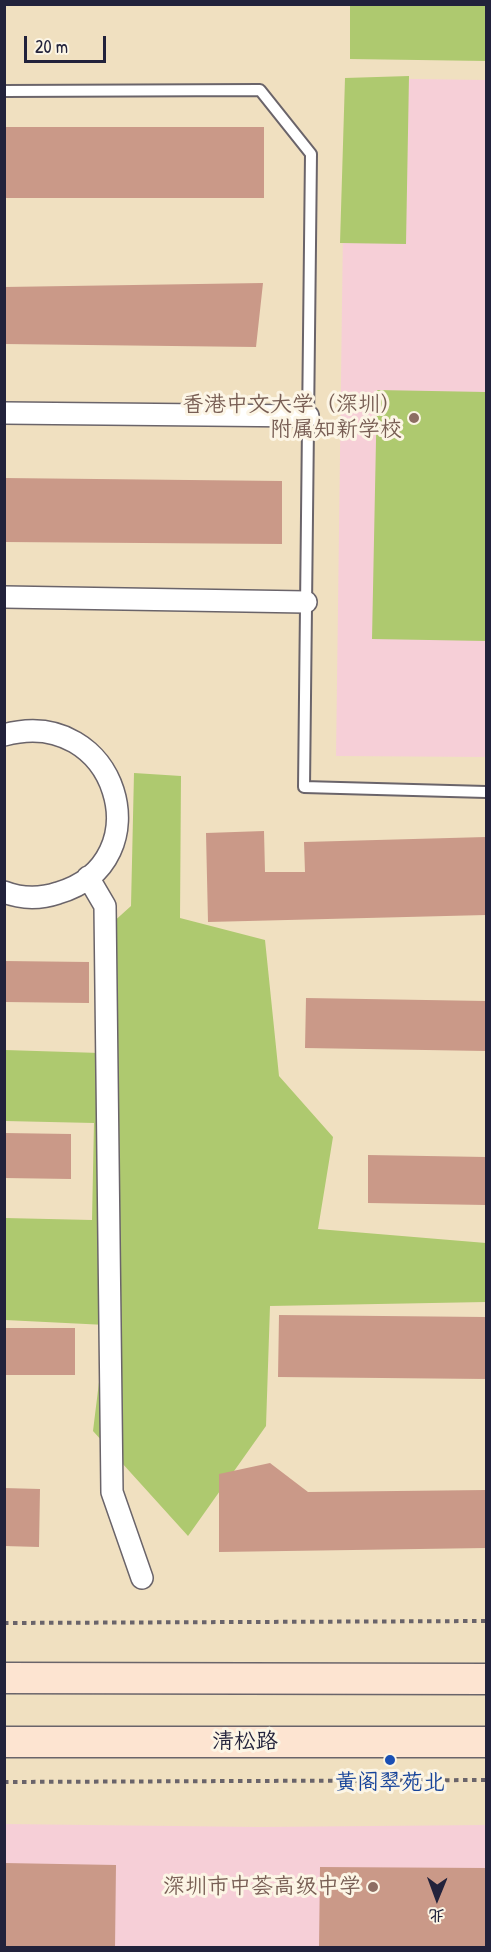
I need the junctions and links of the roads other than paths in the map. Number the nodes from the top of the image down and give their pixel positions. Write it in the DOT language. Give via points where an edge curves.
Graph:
graph roads {
  1 [pos="4,91"];
  2 [pos="4,413"];
  3 [pos="308,416"];
  4 [pos="4,597"];
  5 [pos="306,602"];
  6 [pos="4,735"];
  7 [pos="486,792"];
  8 [pos="88,877"];
  9 [pos="4,892"];
  10 [pos="142,1578"];
  11 [pos="4,1678"];
  12 [pos="486,1679"];
  13 [pos="4,1742"];
  14 [pos="486,1742"];
  1 -- 3 [label="lane" via="260,90 311,154"];
  2 -- 3 [label="street"];
  3 -- 5 [label="lane"];
  4 -- 5 [label="street"];
  5 -- 7 [label="lane" via="304,787"];
  6 -- 8 [label="street" via="32,729 59,734 85,747 105,768 116,794 118,822 111,849"];
  8 -- 9 [label="street" via="71,889 44,897"];
  8 -- 10 [label="street" via="105,906 112,1492"];
  11 -- 12 [label="street"];
  13 -- 14 [label="street, 清松路"];
}
